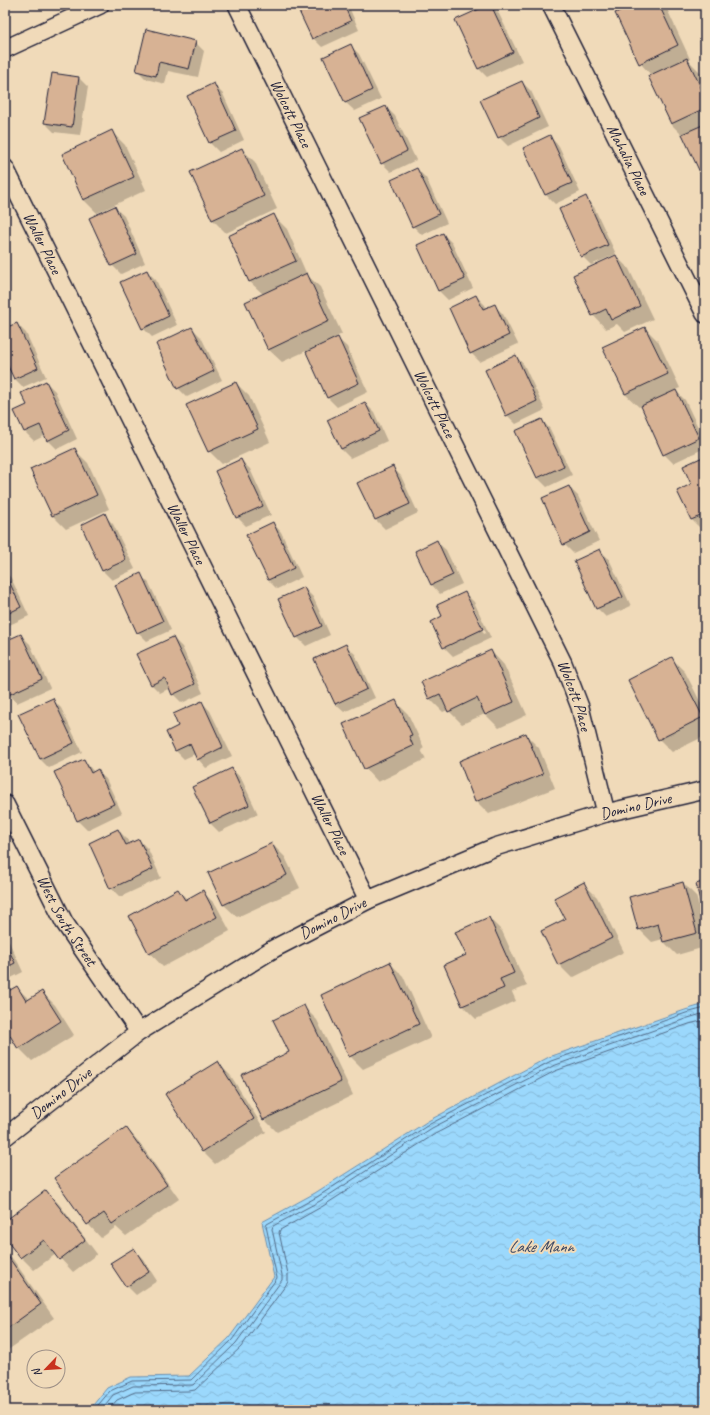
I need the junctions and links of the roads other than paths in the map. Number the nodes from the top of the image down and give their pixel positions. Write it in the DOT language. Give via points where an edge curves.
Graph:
graph roads {
  1 [pos="100,5"];
  2 [pos="237,5"];
  3 [pos="551,5"];
  4 [pos="5,49"];
  5 [pos="5,168"];
  6 [pos="705,314"];
  7 [pos="705,790"];
  8 [pos="5,804"];
  9 [pos="606,813"];
  10 [pos="368,900"];
  11 [pos="139,1032"];
  12 [pos="5,1137"];
  1 -- 4 [label="street"];
  2 -- 9 [label="street, Wolcott Place" via="563,663 580,707"];
  3 -- 6 [label="street, Mahalia Place"];
  5 -- 10 [label="street, Waller Place"];
  7 -- 9 [label="street, Domino Drive"];
  8 -- 11 [label="street, West South Street" via="64,922"];
  9 -- 10 [label="street, Domino Drive" via="495,847"];
  10 -- 11 [label="street, Domino Drive" via="275,948"];
  11 -- 12 [label="street, Domino Drive"];
}
